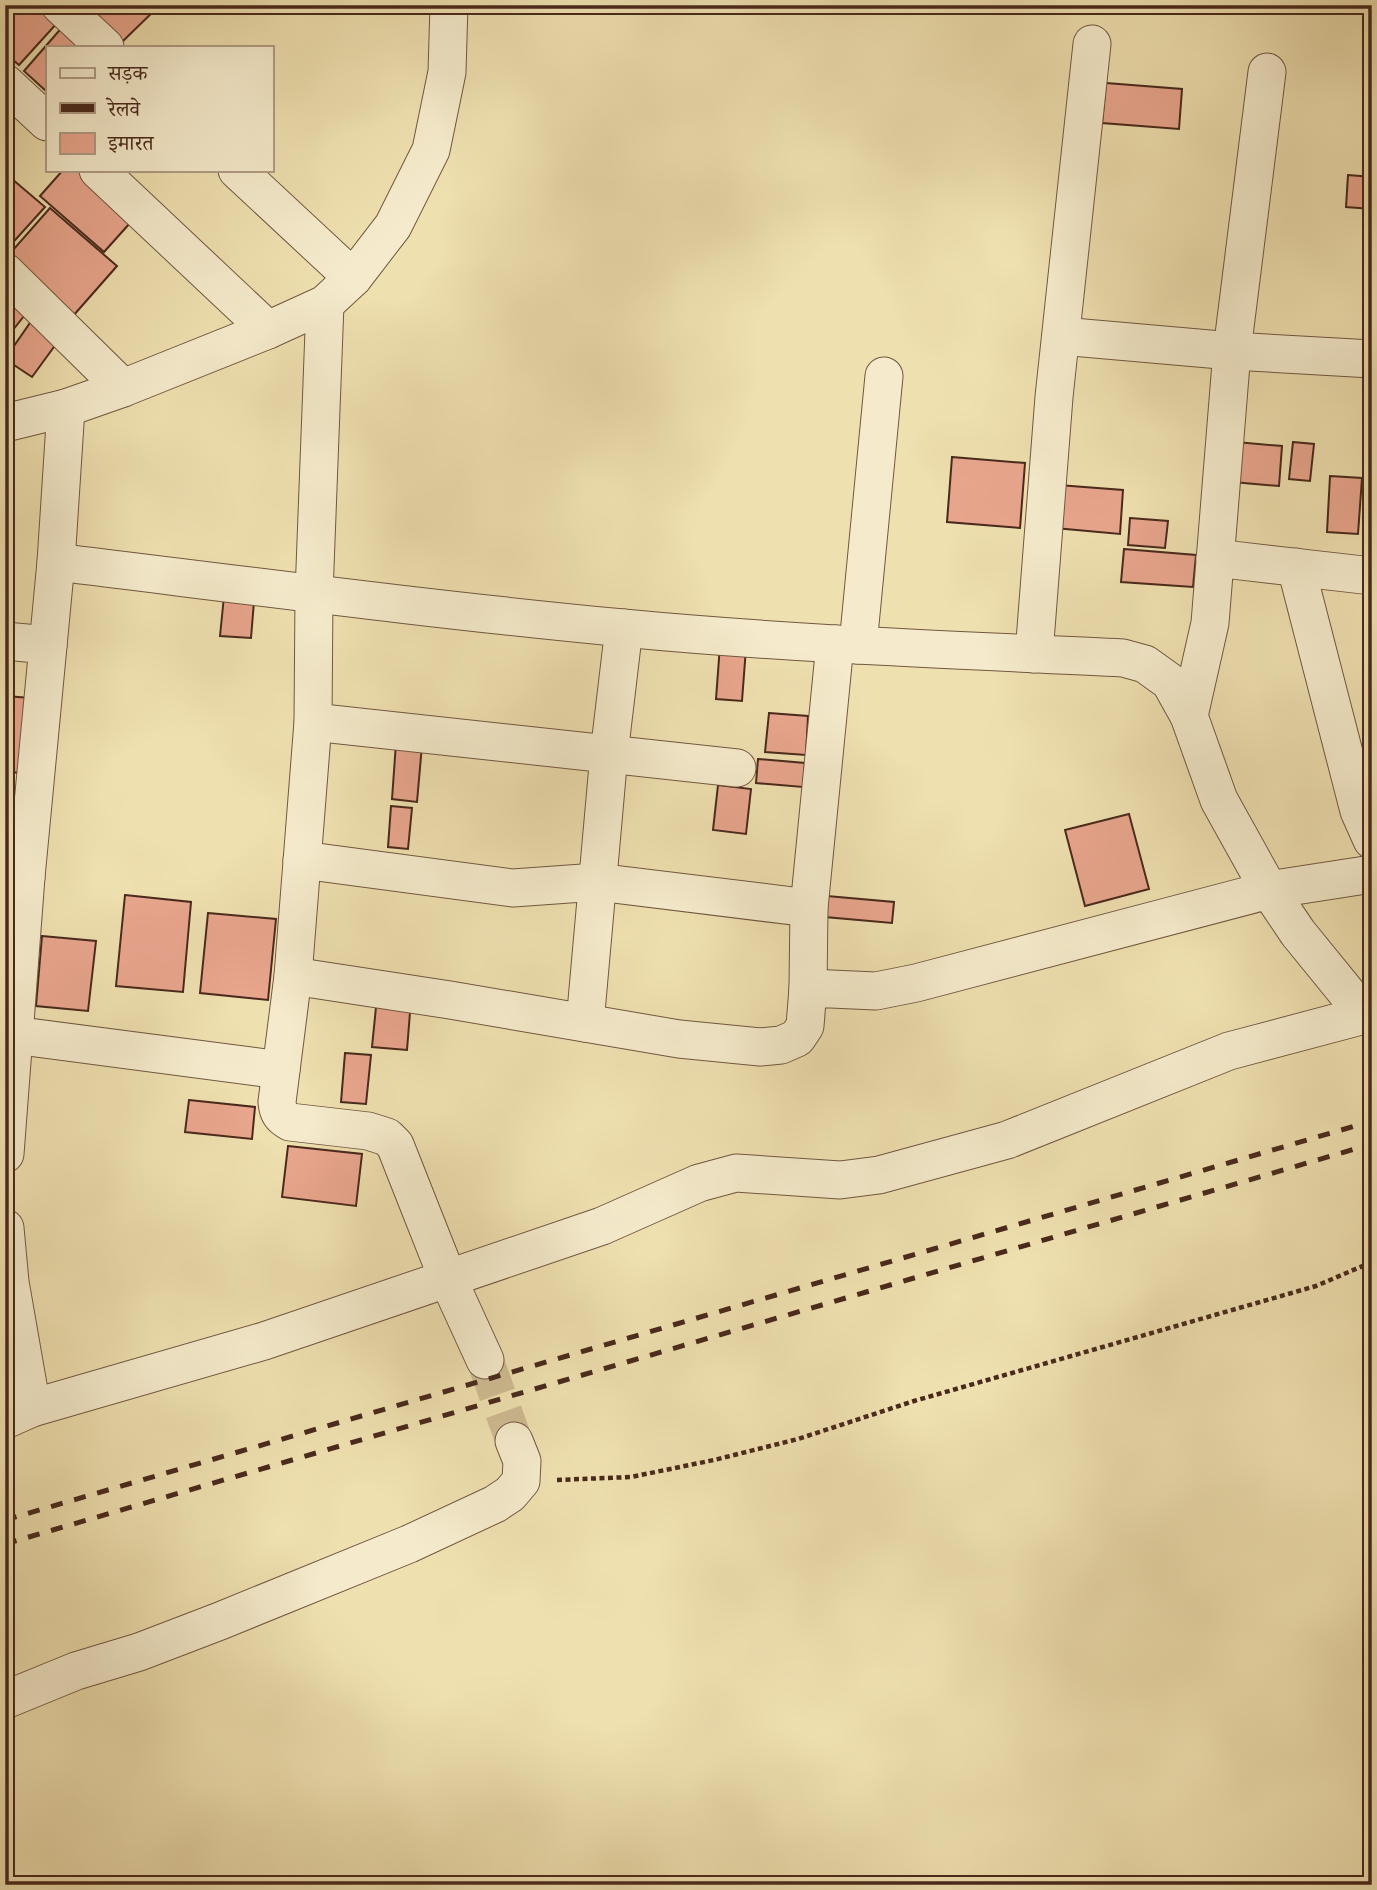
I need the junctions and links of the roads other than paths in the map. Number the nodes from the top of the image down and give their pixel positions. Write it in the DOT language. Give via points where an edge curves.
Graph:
graph roads {
  1 [pos="60,5"];
  2 [pos="449,5"];
  3 [pos="1092,44"];
  4 [pos="104,46"];
  5 [pos="1267,72"];
  6 [pos="5,83"];
  7 [pos="46,121"];
  8 [pos="100,172"];
  9 [pos="239,172"];
  10 [pos="5,272"];
  11 [pos="353,278"];
  12 [pos="326,304"];
  13 [pos="268,330"];
  14 [pos="1061,336"];
  15 [pos="1232,351"];
  16 [pos="1372,359"];
  17 [pos="884,376"];
  18 [pos="123,388"];
  19 [pos="66,408"];
  20 [pos="5,423"];
  21 [pos="1216,558"];
  22 [pos="56,562"];
  23 [pos="1296,568"];
  24 [pos="1372,576"];
  25 [pos="314,594"];
  26 [pos="624,628"];
  27 [pos="5,641"];
  28 [pos="48,645"];
  29 [pos="847,645"];
  30 [pos="1034,654"];
  31 [pos="1189,716"];
  32 [pos="313,723"];
  33 [pos="609,754"];
  34 [pos="737,768"];
  35 [pos="1372,840"];
  36 [pos="302,860"];
  37 [pos="1372,874"];
  38 [pos="15,876"];
  39 [pos="597,883"];
  40 [pos="1269,890"];
  41 [pos="809,908"];
  42 [pos="293,976"];
  43 [pos="808,988"];
  44 [pos="1368,1014"];
  45 [pos="585,1023"];
  46 [pos="13,1035"];
  47 [pos="281,1070"];
  48 [pos="5,1154"];
  49 [pos="5,1228"];
  50 [pos="448,1279"];
  51 [pos="485,1360"];
  52 [pos="19,1414"];
  53 [pos="514,1441"];
  54 [pos="5,1700"];
  1 -- 4 [label="street"];
  2 -- 11 [label="street" via="447,72 431,150 393,226"];
  3 -- 14 [label="street"];
  5 -- 15 [label="street"];
  6 -- 7 [label="street"];
  8 -- 13 [label="street"];
  9 -- 11 [label="street"];
  10 -- 18 [label="street"];
  11 -- 12 [label="street"];
  12 -- 13 [label="street"];
  12 -- 25 [label="street"];
  13 -- 18 [label="street"];
  14 -- 15 [label="street"];
  14 -- 30 [label="street"];
  15 -- 16 [label="street"];
  15 -- 21 [label="street"];
  17 -- 29 [label="street"];
  18 -- 19 [label="street"];
  19 -- 20 [label="street"];
  19 -- 22 [label="street"];
  21 -- 23 [label="street"];
  21 -- 31 [label="street" via="1210,624"];
  22 -- 25 [label="street"];
  22 -- 28 [label="street"];
  23 -- 24 [label="street"];
  23 -- 35 [label="street" via="1359,811"];
  25 -- 26 [label="street"];
  25 -- 32 [label="street"];
  26 -- 29 [label="street"];
  26 -- 33 [label="street"];
  27 -- 28 [label="street"];
  28 -- 38 [label="street"];
  29 -- 30 [label="street"];
  29 -- 41 [label="street"];
  30 -- 31 [label="street" via="1124,658 1145,664 1171,682"];
  31 -- 40 [label="street" via="1219,800"];
  32 -- 33 [label="street"];
  32 -- 36 [label="street"];
  33 -- 34 [label="street"];
  33 -- 39 [label="street"];
  36 -- 39 [label="street" via="513,888"];
  36 -- 42 [label="street"];
  37 -- 40 [label="street"];
  38 -- 46 [label="street"];
  39 -- 41 [label="street"];
  39 -- 45 [label="street"];
  40 -- 43 [label="street" via="916,984 876,991"];
  40 -- 44 [label="street" via="1298,933"];
  41 -- 43 [label="street"];
  42 -- 45 [label="street"];
  42 -- 47 [label="street"];
  43 -- 45 [label="street" via="805,1026 797,1038 781,1045 679,1039"];
  44 -- 50 [label="street" via="1229,1051 1007,1140 879,1175 840,1180 736,1173"];
  46 -- 47 [label="street"];
  46 -- 48 [label="street"];
  47 -- 50 [label="street" via="277,1102 282,1117 290,1122 368,1131 395,1146"];
  49 -- 52 [label="street"];
  50 -- 51 [label="street"];
  50 -- 52 [label="street" via="264,1341"];
  53 -- 54 [label="street" via="522,1461 521,1481 495,1504 220,1621"];
}
